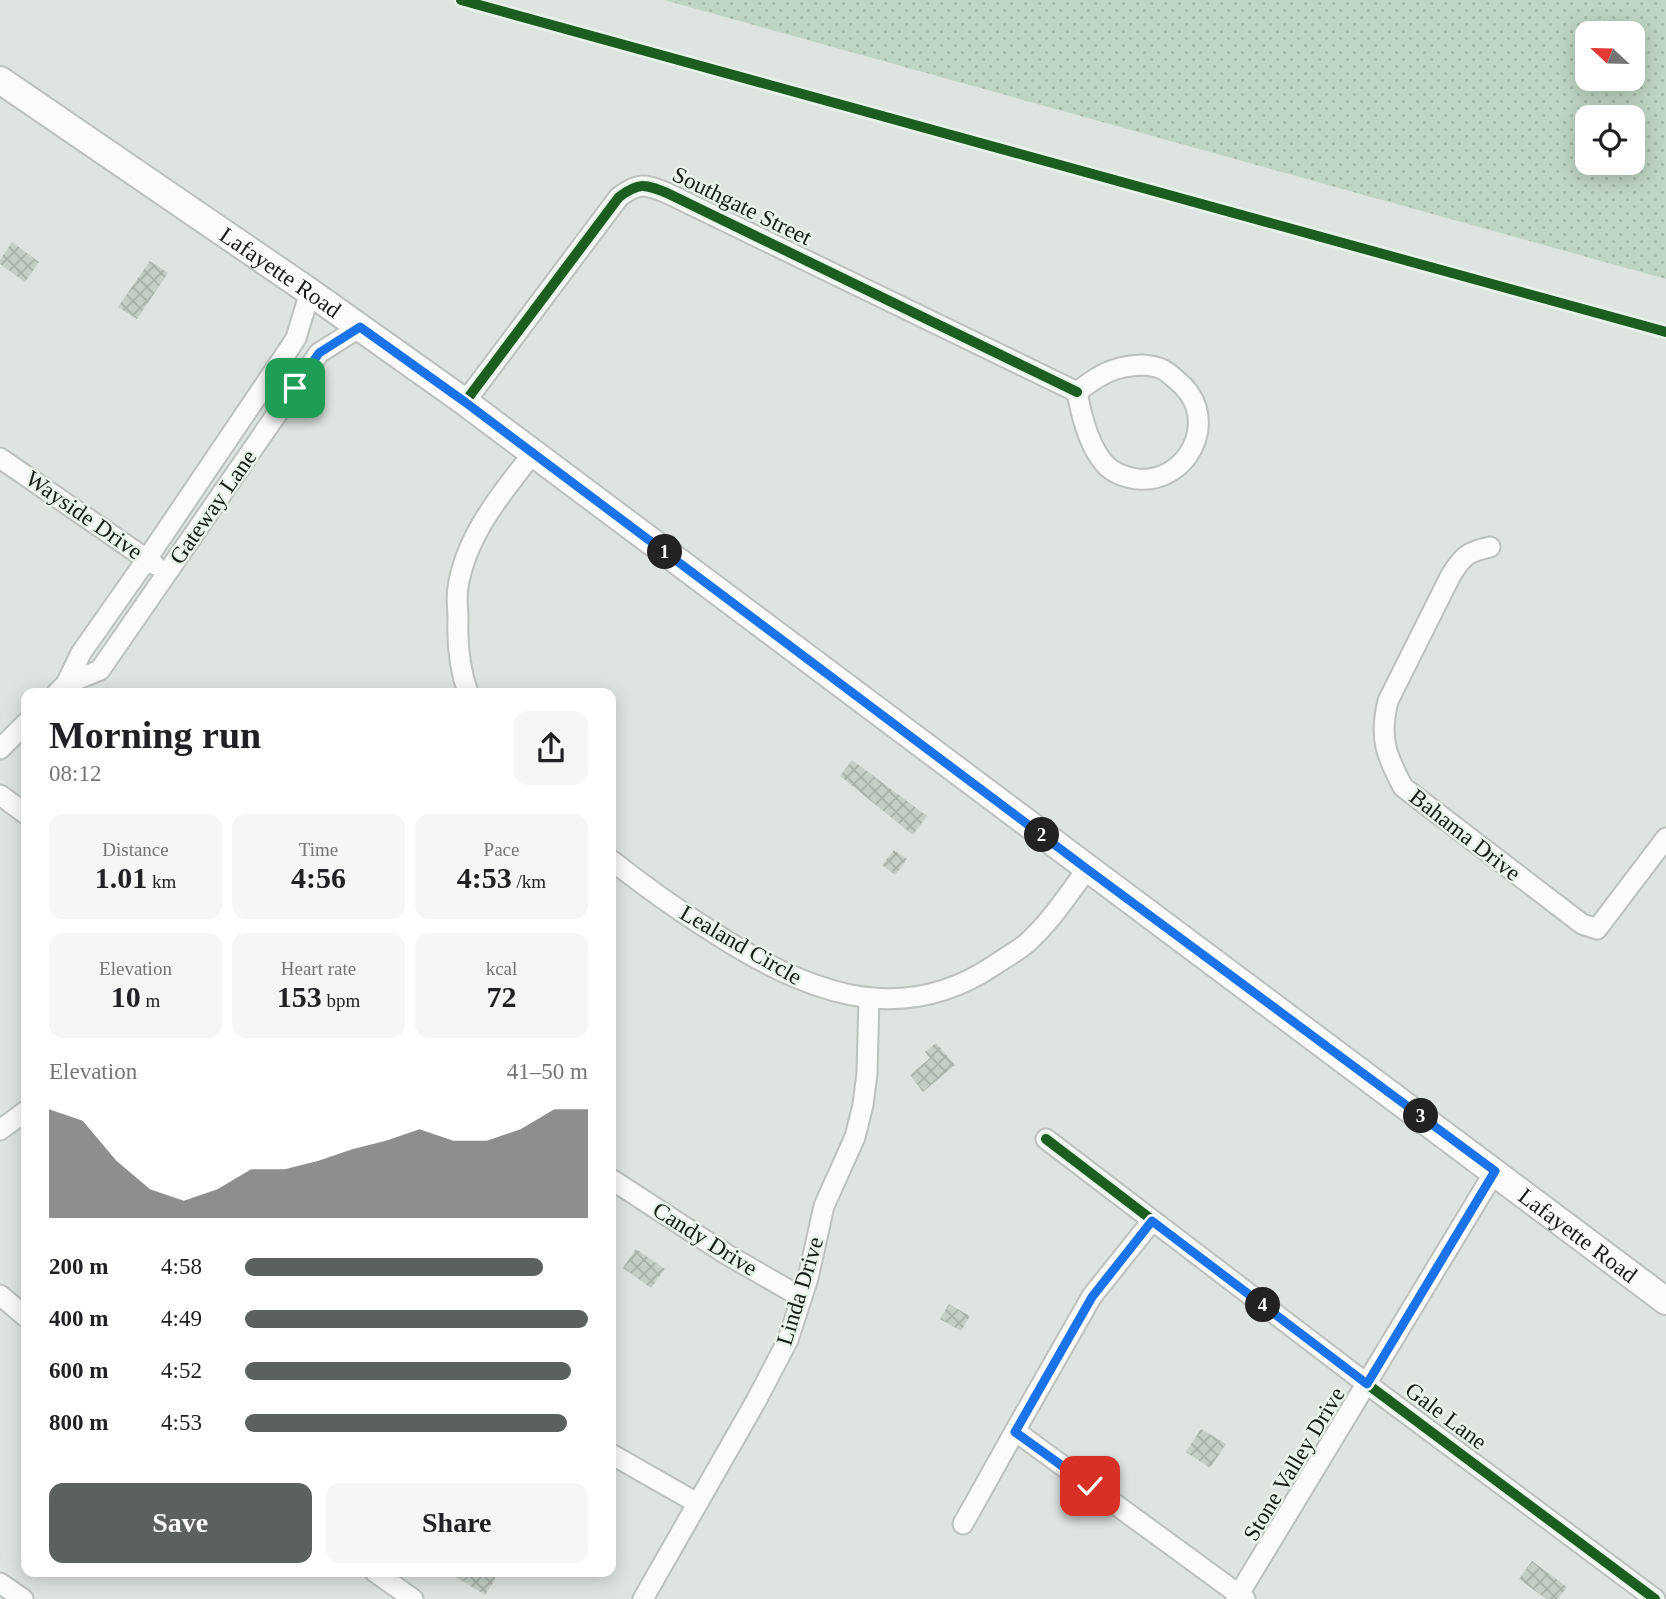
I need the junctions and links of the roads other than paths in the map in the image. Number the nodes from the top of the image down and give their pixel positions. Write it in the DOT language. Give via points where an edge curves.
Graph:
graph roads {
  1 [pos="0,80"];
  2 [pos="310,292"];
  3 [pos="360,327"];
  4 [pos="1077,392"];
  5 [pos="465,402"];
  6 [pos="533,453"];
  7 [pos="0,458"];
  8 [pos="1490,547"];
  9 [pos="147,559"];
  10 [pos="168,572"];
  11 [pos="61,688"];
  12 [pos="467,688"];
  13 [pos="21,728"];
  14 [pos="0,749"];
  15 [pos="0,795"];
  16 [pos="21,810"];
  17 [pos="1666,838"];
  18 [pos="616,864"];
  19 [pos="1087,869"];
  20 [pos="869,998"];
  21 [pos="21,1115"];
  22 [pos="0,1130"];
  23 [pos="1046,1139"];
  24 [pos="1495,1171"];
  25 [pos="616,1182"];
  26 [pos="1152,1221"];
  27 [pos="0,1294"];
  28 [pos="801,1297"];
  29 [pos="1666,1300"];
  30 [pos="21,1313"];
  31 [pos="1367,1384"];
  32 [pos="1015,1432"];
  33 [pos="616,1457"];
  34 [pos="697,1503"];
  35 [pos="962,1524"];
  36 [pos="382,1577"];
  37 [pos="0,1583"];
  38 [pos="1240,1598"];
  39 [pos="23,1599"];
  40 [pos="413,1599"];
  41 [pos="643,1599"];
  42 [pos="1655,1599"];
  1 -- 2 [label="main road, Lafayette Road"];
  2 -- 3 [label="main road, Lafayette Road"];
  2 -- 9 [label="street, Gateway Lane" via="296,338"];
  3 -- 5 [label="main road, Lafayette Road"];
  3 -- 10 [label="street, Gateway Lane" via="319,353"];
  4 -- 4 [label="street" via="1097,453 1120,475 1162,476 1192,451 1198,426 1193,399 1163,368 1115,368"];
  4 -- 5 [label="street, Southgate Street" via="667,193 637,186 619,197"];
  5 -- 6 [label="main road, Lafayette Road"];
  6 -- 12 [label="street" via="478,529 465,558 458,588 457,638"];
  6 -- 19 [label="main road, Lafayette Road"];
  7 -- 9 [label="street, Wayside Drive"];
  8 -- 17 [label="street, Bahama Drive" via="1472,551 1458,564 1388,701 1384,744 1403,787 1582,925 1597,929"];
  9 -- 10 [label="street, Wayside Drive"];
  9 -- 11 [label="street, Gateway Lane"];
  10 -- 11 [label="street, Gateway Lane" via="100,670"];
  13 -- 14 [label="street"];
  15 -- 16 [label="street"];
  18 -- 20 [label="street, Lealand Circle" via="766,964 834,992"];
  19 -- 20 [label="street, Lealand Circle" via="1026,944 980,975 929,995"];
  19 -- 24 [label="main road, Lafayette Road"];
  20 -- 28 [label="street, Linda Drive" via="863,1105 855,1137 824,1206"];
  21 -- 22 [label="street"];
  23 -- 26 [label="street, Gale Lane"];
  24 -- 29 [label="main road, Lafayette Road"];
  24 -- 31 [label="street, Stone Valley Drive"];
  25 -- 28 [label="street, Candy Drive"];
  26 -- 31 [label="street, Gale Lane"];
  26 -- 32 [label="street" via="1092,1297"];
  27 -- 30 [label="street"];
  28 -- 34 [label="street, Linda Drive" via="788,1339"];
  31 -- 38 [label="street, Stone Valley Drive"];
  31 -- 42 [label="street, Gale Lane"];
  32 -- 35 [label="street"];
  32 -- 38 [label="street"];
  33 -- 34 [label="street"];
  34 -- 41 [label="street, Linda Drive"];
  36 -- 40 [label="street"];
  37 -- 39 [label="street"];
}
